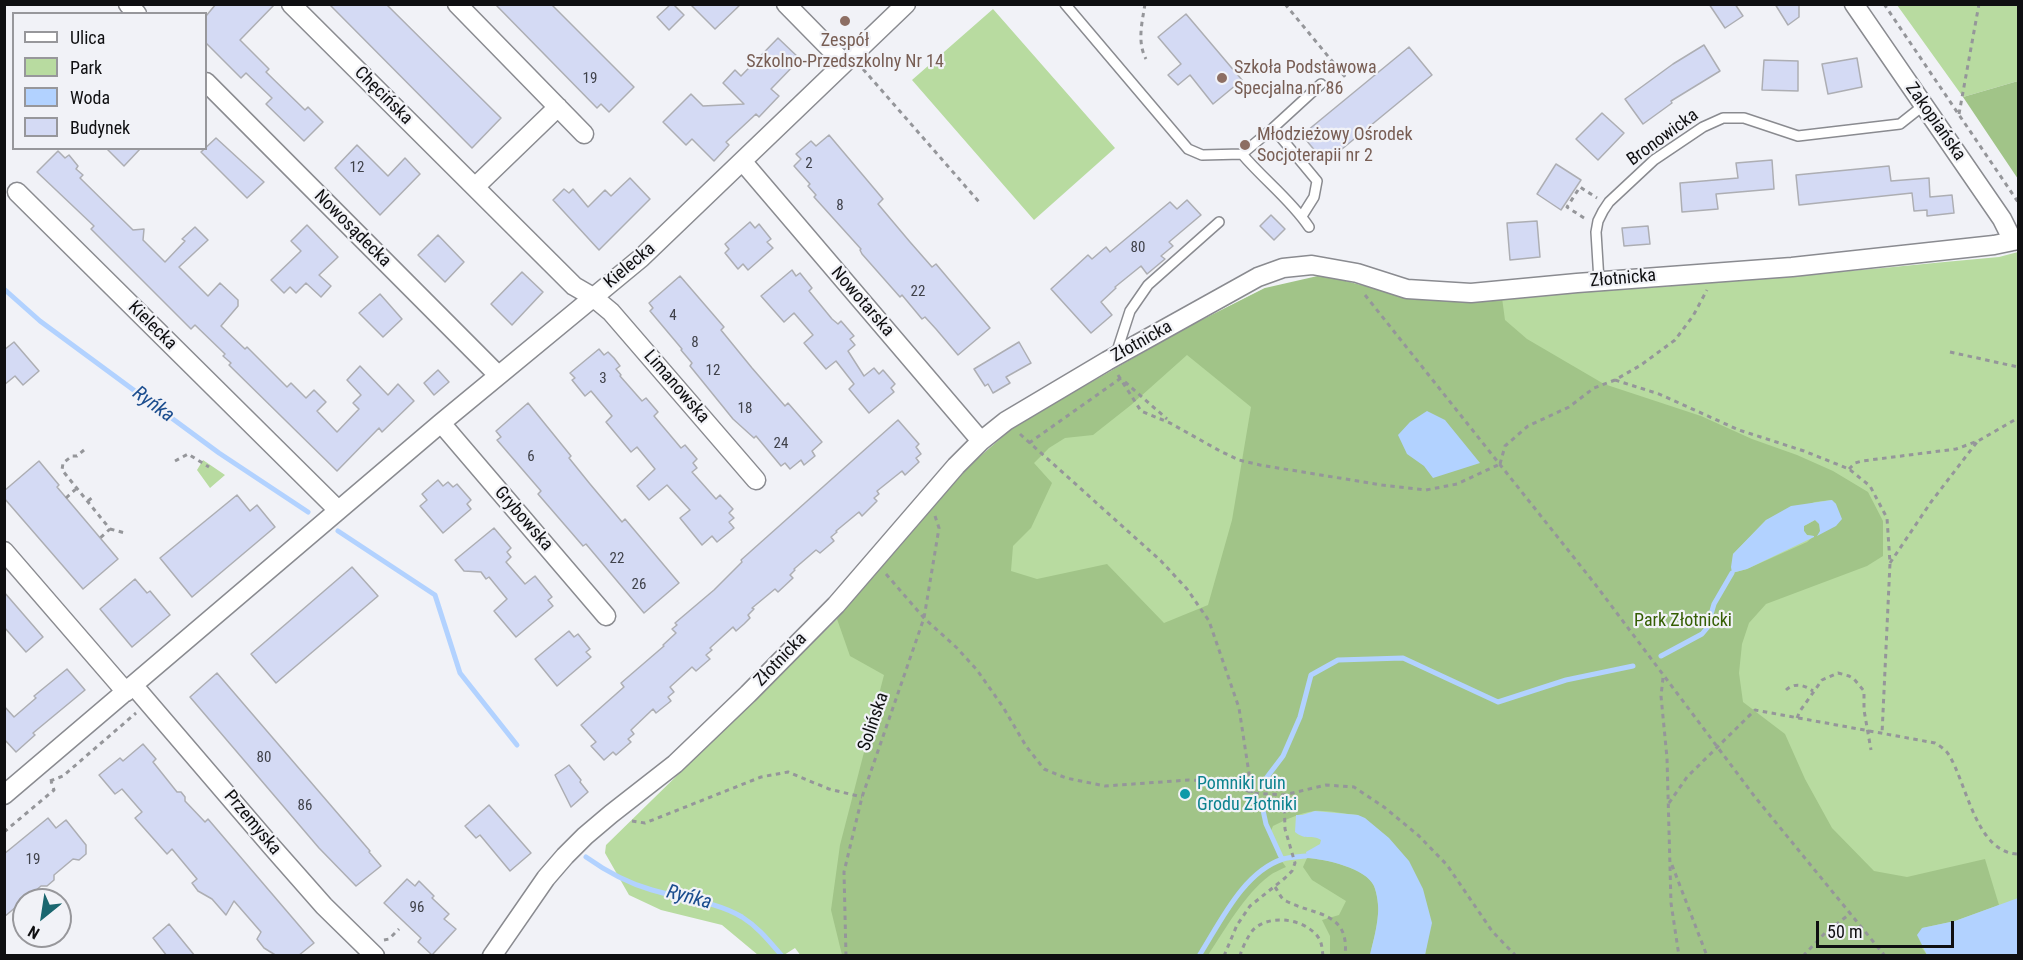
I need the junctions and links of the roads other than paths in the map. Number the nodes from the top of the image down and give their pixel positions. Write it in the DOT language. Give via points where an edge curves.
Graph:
graph roads {
  1 [pos="291,4"];
  2 [pos="457,4"];
  3 [pos="786,4"];
  4 [pos="906,4"];
  5 [pos="1065,4"];
  6 [pos="1854,4"];
  7 [pos="848,59"];
  8 [pos="207,83"];
  9 [pos="1321,84"];
  10 [pos="1924,105"];
  11 [pos="558,107"];
  12 [pos="1274,128"];
  13 [pos="584,134"];
  14 [pos="1242,154"];
  15 [pos="743,162"];
  16 [pos="475,187"];
  17 [pos="17,192"];
  18 [pos="1302,216"];
  19 [pos="1219,222"];
  20 [pos="1309,227"];
  21 [pos="2016,241"];
  22 [pos="1599,281"];
  23 [pos="593,297"];
  24 [pos="1122,354"];
  25 [pos="498,375"];
  26 [pos="441,423"];
  27 [pos="981,441"];
  28 [pos="756,480"];
  29 [pos="338,510"];
  30 [pos="4,551"];
  31 [pos="606,616"];
  32 [pos="130,689"];
  33 [pos="4,795"];
  34 [pos="375,956"];
  35 [pos="492,956"];
  1 -- 16 [label="street, Chęcińska"];
  2 -- 11 [label="street"];
  3 -- 7 [label="street"];
  4 -- 7 [label="street, Kielecka"];
  5 -- 14 [label="lane" via="1188,149 1202,155"];
  6 -- 10 [label="street, Zakopiańska"];
  7 -- 15 [label="street, Kielecka"];
  8 -- 25 [label="street, Nowosądecka"];
  9 -- 12 [label="lane"];
  10 -- 21 [label="street, Zakopiańska"];
  10 -- 22 [label="lane, Bronowicka" via="1900,124 1798,136 1744,118 1723,118 1703,127 1654,160 1609,202 1596,232"];
  11 -- 13 [label="street"];
  11 -- 16 [label="street"];
  12 -- 14 [label="lane"];
  12 -- 18 [label="lane" via="1317,181 1314,197"];
  14 -- 18 [label="lane"];
  15 -- 23 [label="street, Kielecka" via="650,250"];
  15 -- 27 [label="street, Nowotarska"];
  16 -- 23 [label="street, Chęcińska" via="574,286"];
  17 -- 29 [label="street, Kielecka"];
  18 -- 20 [label="lane"];
  19 -- 24 [label="lane" via="1148,285 1130,311 1118,348"];
  21 -- 22 [label="street, Złotnicka" via="1792,267"];
  22 -- 24 [label="street, Złotnicka" via="1471,293 1407,289 1357,273 1302,265 1258,277"];
  23 -- 25 [label="street, Kielecka"];
  23 -- 28 [label="street, Limanowska" via="611,312"];
  24 -- 27 [label="street, Złotnicka" via="1006,421"];
  25 -- 26 [label="street, Kielecka"];
  26 -- 29 [label="street, Kielecka"];
  26 -- 31 [label="street, Grybowska"];
  27 -- 35 [label="street, Złotnicka" via="836,605 701,741 585,836 546,878"];
  29 -- 32 [label="street, Kielecka"];
  30 -- 32 [label="street, Przemyska"];
  32 -- 33 [label="street, Kielecka"];
  32 -- 34 [label="street, Przemyska" via="324,906"];
}
